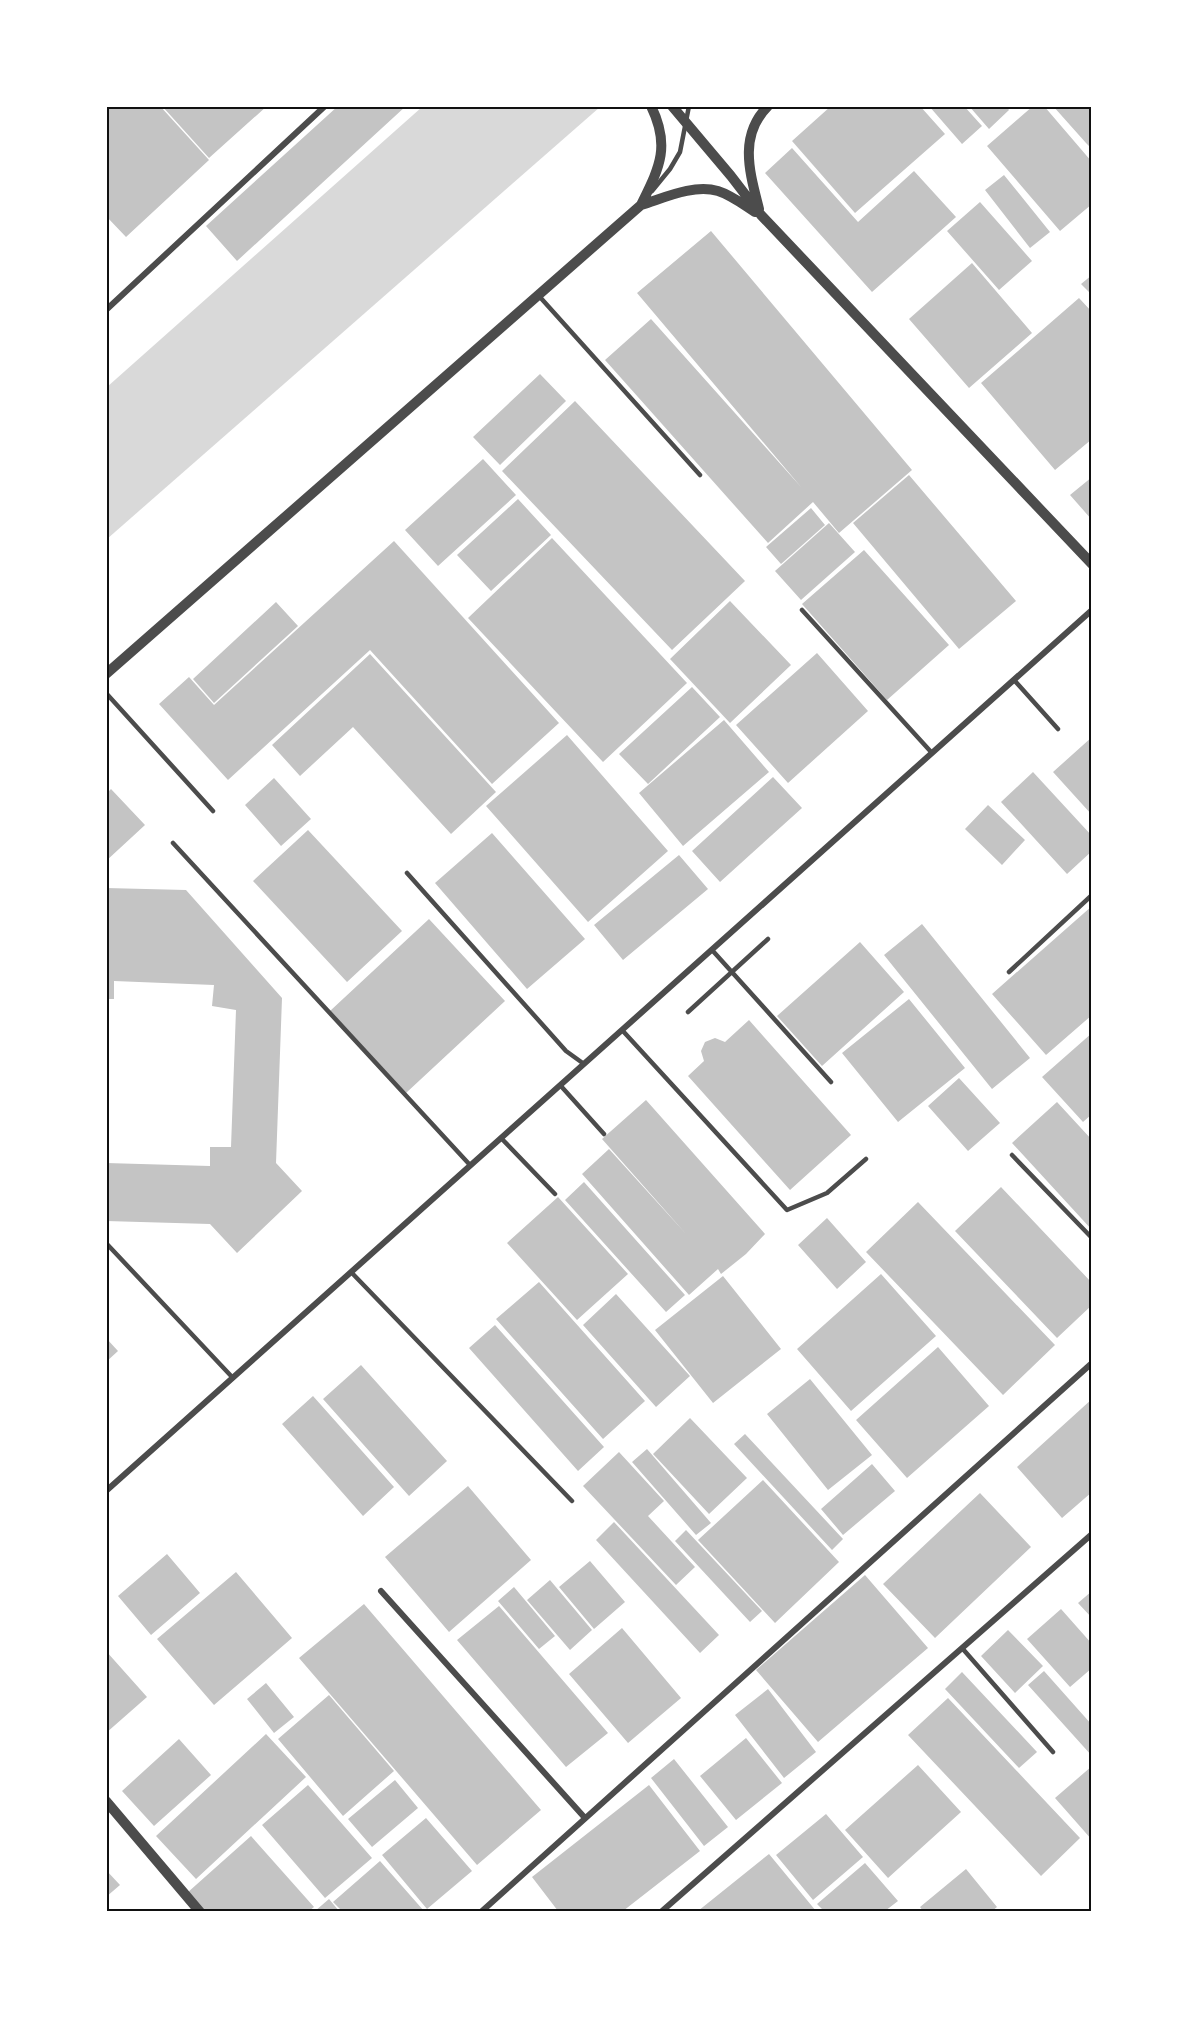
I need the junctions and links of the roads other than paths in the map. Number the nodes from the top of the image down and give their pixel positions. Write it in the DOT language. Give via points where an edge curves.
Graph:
graph roads {
  1 [pos="325,106"];
  2 [pos="672,106"];
  3 [pos="689,106"];
  4 [pos="768,106"];
  5 [pos="653,110"];
  6 [pos="686,122"];
  7 [pos="641,205"];
  8 [pos="761,215"];
  9 [pos="539,296"];
  10 [pos="106,310"];
  11 [pos="700,475"];
  12 [pos="1092,564"];
  13 [pos="802,610"];
  14 [pos="1092,610"];
  15 [pos="106,674"];
  16 [pos="1014,680"];
  17 [pos="106,693"];
  18 [pos="1058,729"];
  19 [pos="932,753"];
  20 [pos="213,811"];
  21 [pos="173,843"];
  22 [pos="407,873"];
  23 [pos="1092,895"];
  24 [pos="768,939"];
  25 [pos="711,950"];
  26 [pos="1009,972"];
  27 [pos="732,973"];
  28 [pos="688,1012"];
  29 [pos="622,1030"];
  30 [pos="584,1064"];
  31 [pos="831,1082"];
  32 [pos="560,1085"];
  33 [pos="604,1134"];
  34 [pos="501,1138"];
  35 [pos="1012,1155"];
  36 [pos="866,1159"];
  37 [pos="470,1165"];
  38 [pos="555,1194"];
  39 [pos="1092,1238"];
  40 [pos="106,1243"];
  41 [pos="351,1272"];
  42 [pos="1092,1364"];
  43 [pos="233,1378"];
  44 [pos="106,1491"];
  45 [pos="572,1501"];
  46 [pos="1092,1534"];
  47 [pos="381,1591"];
  48 [pos="962,1648"];
  49 [pos="1053,1752"];
  50 [pos="106,1800"];
  51 [pos="585,1818"];
  52 [pos="200,1911"];
  53 [pos="481,1911"];
  54 [pos="661,1911"];
  1 -- 10 [label="street"];
  2 -- 6 [label="street"];
  3 -- 6 [label="lane"];
  4 -- 8 [label="street" via="748,140 748,166"];
  5 -- 7 [label="street" via="662,147 659,167"];
  6 -- 7 [label="lane" via="680,152"];
  6 -- 8 [label="street"];
  7 -- 8 [label="street" via="674,195 719,191"];
  7 -- 9 [label="street"];
  8 -- 12 [label="street"];
  9 -- 11 [label="lane"];
  9 -- 15 [label="street"];
  13 -- 19 [label="lane"];
  14 -- 16 [label="street"];
  16 -- 18 [label="lane"];
  16 -- 19 [label="street"];
  17 -- 20 [label="lane"];
  19 -- 25 [label="street"];
  21 -- 37 [label="lane"];
  22 -- 30 [label="lane" via="559,1044"];
  23 -- 26 [label="lane"];
  24 -- 27 [label="lane"];
  25 -- 27 [label="lane"];
  25 -- 29 [label="street"];
  27 -- 28 [label="lane"];
  27 -- 31 [label="lane"];
  29 -- 30 [label="street"];
  29 -- 36 [label="lane" via="787,1210 827,1192"];
  30 -- 32 [label="street"];
  32 -- 33 [label="lane"];
  32 -- 34 [label="street"];
  34 -- 37 [label="street"];
  34 -- 38 [label="lane"];
  35 -- 39 [label="lane"];
  37 -- 41 [label="street"];
  40 -- 43 [label="lane"];
  41 -- 43 [label="street"];
  41 -- 45 [label="lane"];
  42 -- 51 [label="street"];
  43 -- 44 [label="street"];
  46 -- 48 [label="street"];
  47 -- 51 [label="street"];
  48 -- 49 [label="lane"];
  48 -- 54 [label="street"];
  50 -- 52 [label="street"];
  51 -- 53 [label="street"];
}
